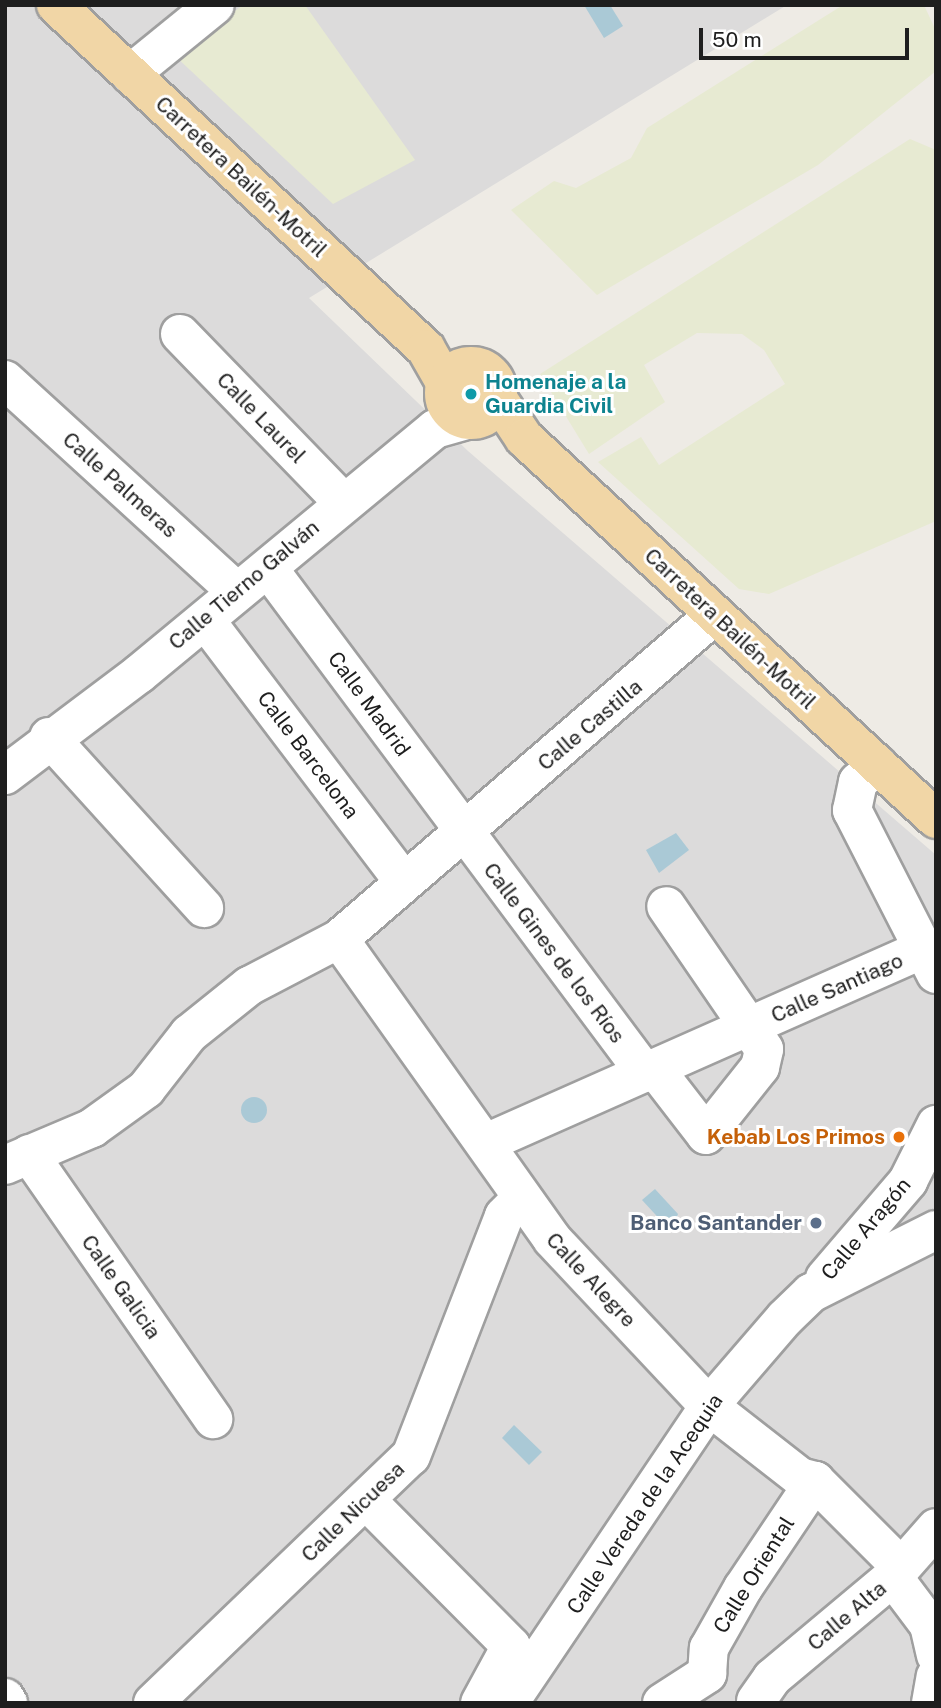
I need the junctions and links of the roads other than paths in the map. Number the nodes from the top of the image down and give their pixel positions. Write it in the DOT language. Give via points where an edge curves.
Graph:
graph roads {
  1 [pos="57,5"];
  2 [pos="215,5"];
  3 [pos="130,74"];
  4 [pos="180,334"];
  5 [pos="5,380"];
  6 [pos="462,403"];
  7 [pos="342,502"];
  8 [pos="274,576"];
  9 [pos="235,590"];
  10 [pos="714,615"];
  11 [pos="212,628"];
  12 [pos="49,737"];
  13 [pos="878,765"];
  14 [pos="5,775"];
  15 [pos="936,819"];
  16 [pos="463,832"];
  17 [pos="403,881"];
  18 [pos="666,906"];
  19 [pos="204,908"];
  20 [pos="339,939"];
  21 [pos="930,962"];
  22 [pos="750,1027"];
  23 [pos="650,1071"];
  24 [pos="936,1125"];
  25 [pos="488,1142"];
  26 [pos="17,1160"];
  27 [pos="520,1200"];
  28 [pos="936,1230"];
  29 [pos="811,1293"];
  30 [pos="709,1406"];
  31 [pos="213,1419"];
  32 [pos="815,1481"];
  33 [pos="366,1500"];
  34 [pos="936,1528"];
  35 [pos="897,1572"];
  36 [pos="936,1655"];
  37 [pos="707,1674"];
  38 [pos="936,1676"];
  39 [pos="5,1698"];
  40 [pos="758,1702"];
  41 [pos="8,1703"];
  42 [pos="153,1703"];
  43 [pos="480,1703"];
  44 [pos="509,1703"];
  45 [pos="662,1703"];
  46 [pos="931,1703"];
  1 -- 3 [label="main road, Carretera Bailén-Motril"];
  2 -- 3 [label="street"];
  3 -- 6 [label="main road, Carretera Bailén-Motril" via="426,349"];
  4 -- 7 [label="street, Calle Laurel"];
  5 -- 9 [label="street, Calle Palmeras"];
  6 -- 7 [label="street, Calle Tierno Galván"];
  6 -- 10 [label="main road, Carretera Bailén-Motril" via="524,438"];
  7 -- 9 [label="street, Calle Tierno Galván"];
  8 -- 16 [label="street, Calle Madrid"];
  9 -- 12 [label="street, Calle Tierno Galván" via="139,674"];
  10 -- 13 [label="main road, Carretera Bailén-Motril"];
  10 -- 16 [label="street, Calle Castilla"];
  11 -- 17 [label="street, Calle Barcelona"];
  12 -- 14 [label="street, Calle Tierno Galván"];
  12 -- 19 [label="street"];
  13 -- 15 [label="main road, Carretera Bailén-Motril"];
  13 -- 21 [label="street" via="858,782 852,810"];
  16 -- 17 [label="street, Calle Castilla"];
  16 -- 23 [label="street, Calle Gines de los Ríos"];
  17 -- 20 [label="street, Calle Castilla"];
  18 -- 22 [label="street, Calle Santiago"];
  20 -- 25 [label="street, Calle Alegre"];
  20 -- 26 [label="street, Calle Castilla" via="249,986 189,1034 146,1089 92,1128"];
  21 -- 22 [label="street, Calle Santiago"];
  22 -- 23 [label="street, Calle Santiago"];
  22 -- 23 [label="street, Calle Santiago" via="764,1049 760,1067 706,1135"];
  23 -- 25 [label="street, Calle Santiago"];
  24 -- 29 [label="street, Calle Aragón" via="908,1181"];
  25 -- 27 [label="street, Calle Alegre"];
  26 -- 31 [label="street, Calle Galicia"];
  27 -- 30 [label="street, Calle Alegre"];
  27 -- 33 [label="street, Calle Nicuesa" via="504,1216 411,1455"];
  28 -- 29 [label="street, Calle Vereda de la Acequia"];
  29 -- 30 [label="street, Calle Vereda de la Acequia"];
  30 -- 32 [label="street, Calle Alegre" via="800,1477"];
  30 -- 44 [label="street, Calle Vereda de la Acequia"];
  32 -- 35 [label="street, Calle Alegre"];
  32 -- 37 [label="street, Calle Oriental" via="709,1648"];
  33 -- 42 [label="street, Calle Nicuesa"];
  33 -- 43 [label="street" via="510,1646"];
  34 -- 35 [label="street, Calle Alta"];
  35 -- 36 [label="street, Calle Alegre" via="929,1625"];
  35 -- 40 [label="street, Calle Alta" via="772,1678"];
  37 -- 40 [label="street"];
  37 -- 45 [label="street"];
  38 -- 46 [label="street"];
  39 -- 41 [label="street"];
}
